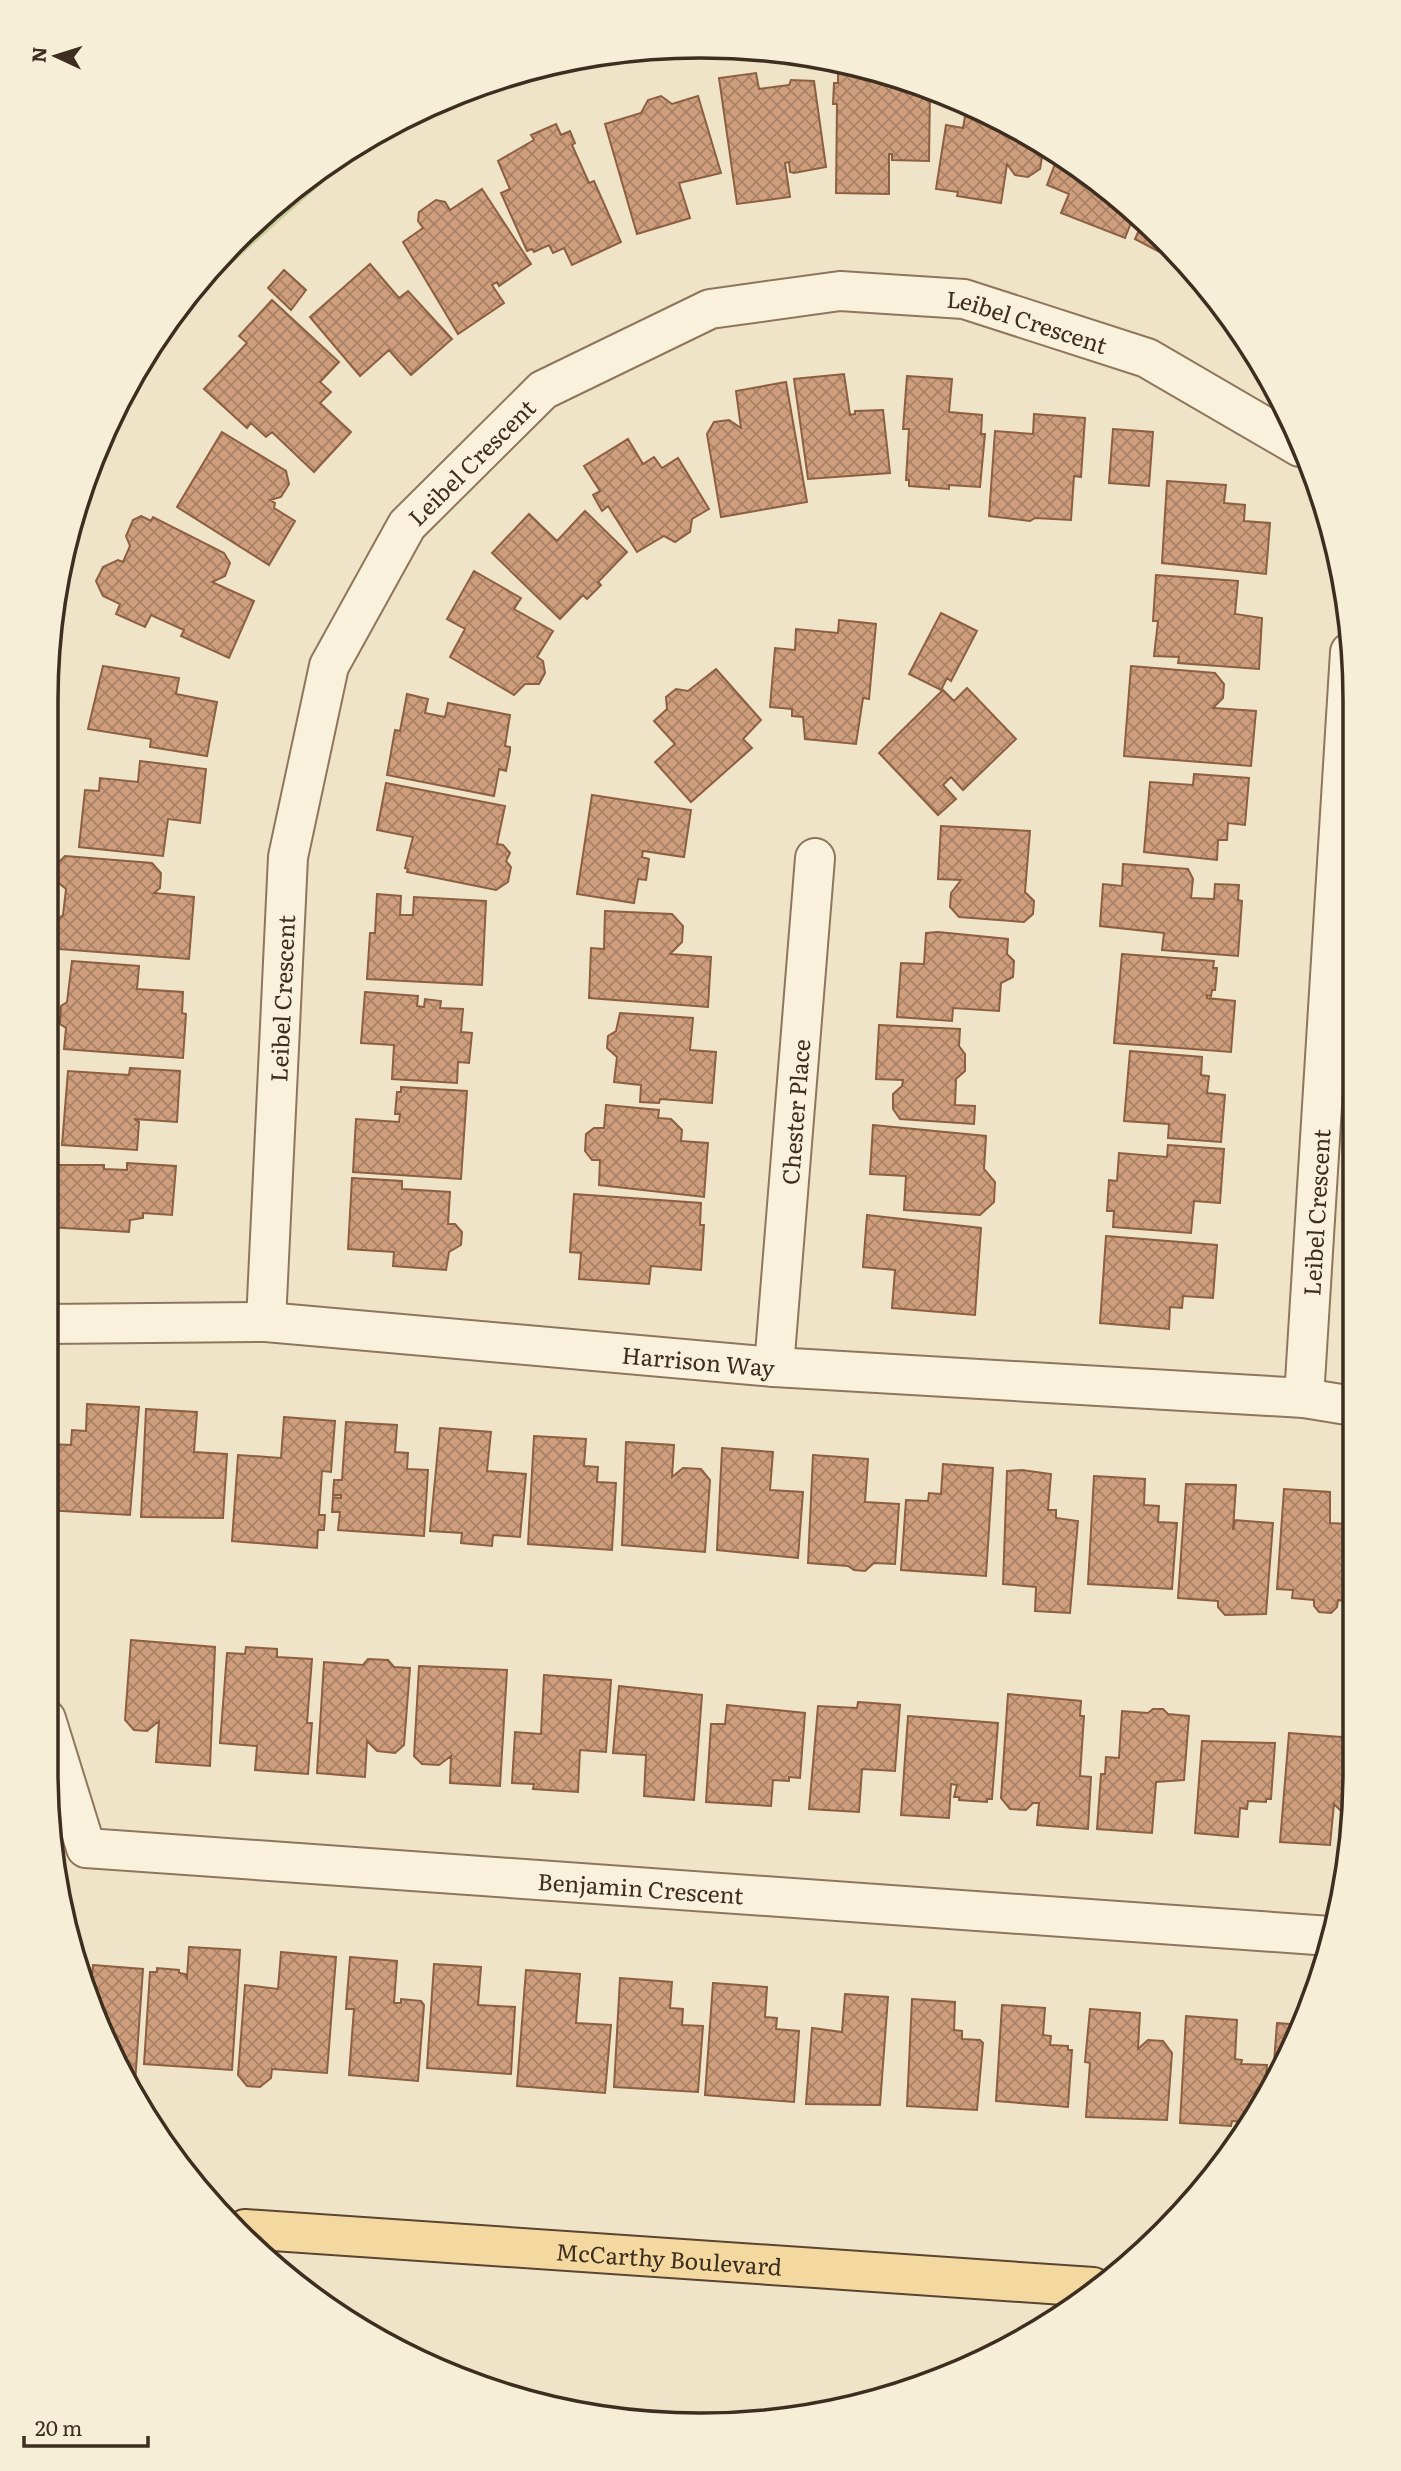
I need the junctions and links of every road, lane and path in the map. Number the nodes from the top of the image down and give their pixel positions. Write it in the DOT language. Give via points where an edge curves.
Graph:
graph roads {
  1 [pos="1287,440"];
  2 [pos="1343,766"];
  3 [pos="815,858"];
  4 [pos="266,1322"];
  5 [pos="58,1324"];
  6 [pos="774,1367"];
  7 [pos="1304,1398"];
  8 [pos="1343,1404"];
  9 [pos="58,1758"];
  10 [pos="1321,1935"];
  11 [pos="252,2230"];
  12 [pos="1083,2286"];
  1 -- 4 [label="street, Leibel Crescent" via="1147,358 964,299 840,291 710,309 543,390 407,525 329,666 288,857"];
  2 -- 7 [label="street, Leibel Crescent"];
  3 -- 6 [label="street, Chester Place"];
  4 -- 5 [label="street, Harrison Way"];
  4 -- 6 [label="street, Harrison Way"];
  6 -- 7 [label="street, Harrison Way"];
  7 -- 8 [label="street, Harrison Way"];
  9 -- 10 [label="street, Benjamin Crescent" via="86,1848"];
  11 -- 12 [label="main road, McCarthy Boulevard"];
}
